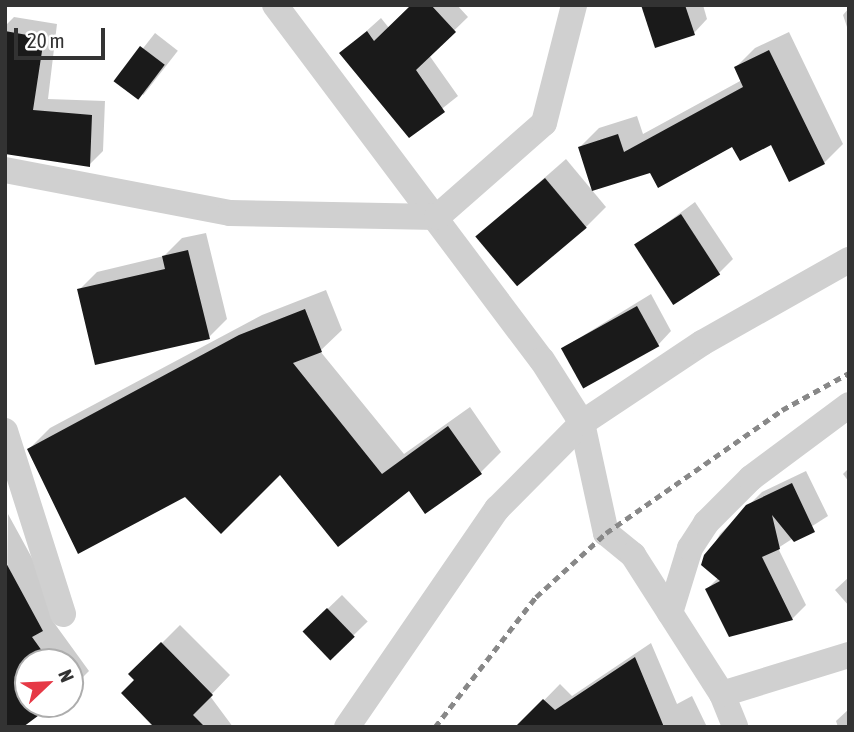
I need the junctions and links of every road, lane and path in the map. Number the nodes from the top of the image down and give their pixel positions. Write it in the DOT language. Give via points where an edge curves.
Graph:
graph roads {
  1 [pos="275,5"];
  2 [pos="574,5"];
  3 [pos="5,170"];
  4 [pos="437,217"];
  5 [pos="849,260"];
  6 [pos="849,405"];
  7 [pos="582,424"];
  8 [pos="5,431"];
  9 [pos="670,613"];
  10 [pos="63,614"];
  11 [pos="849,655"];
  12 [pos="722,694"];
  13 [pos="347,727"];
  14 [pos="735,727"];
  1 -- 4 [label="street"];
  2 -- 4 [label="street" via="544,123"];
  3 -- 4 [label="street" via="230,213"];
  4 -- 7 [label="street"];
  5 -- 7 [label="street" via="702,343"];
  6 -- 9 [label="street" via="751,478 706,523 690,548"];
  7 -- 9 [label="street" via="606,533 633,555"];
  7 -- 13 [label="street" via="497,509"];
  8 -- 10 [label="street"];
  9 -- 12 [label="street"];
  11 -- 12 [label="street"];
  12 -- 14 [label="street"];
}
